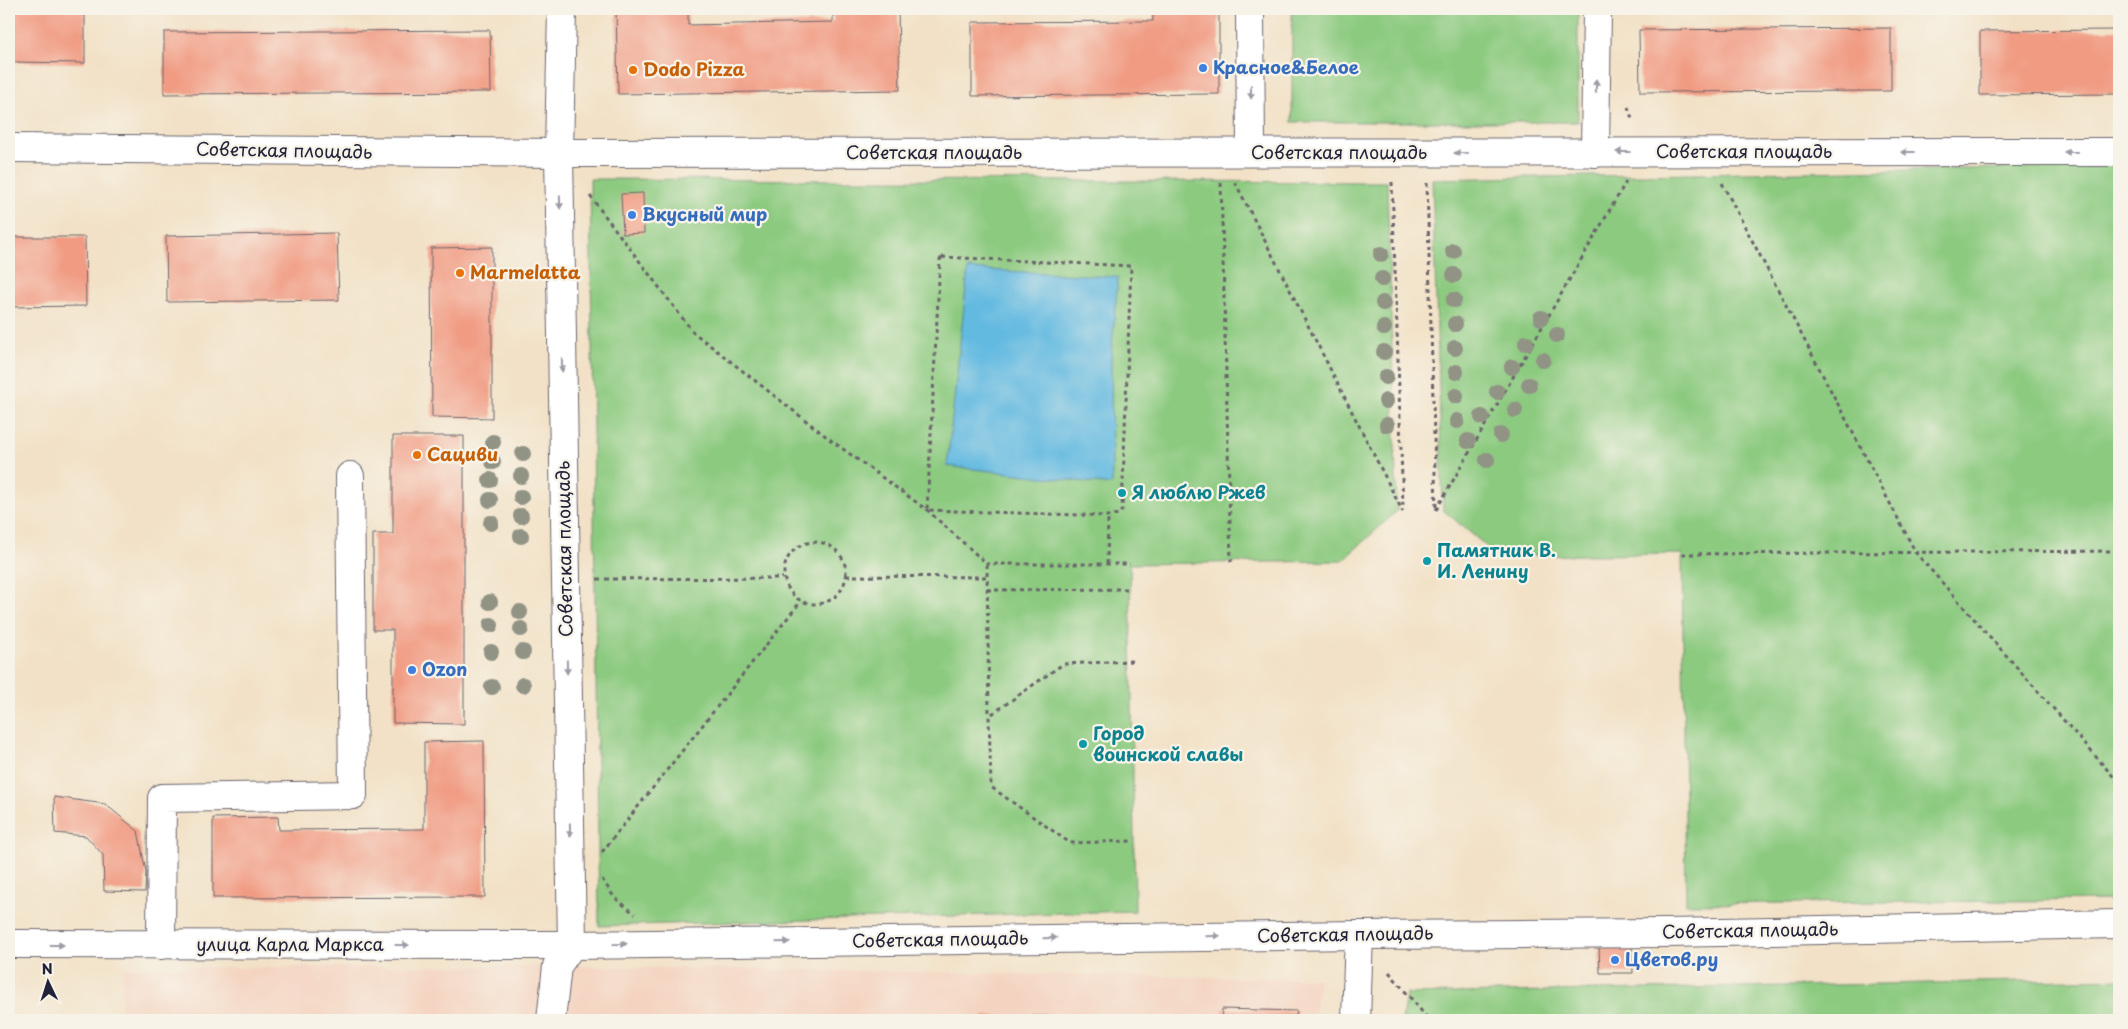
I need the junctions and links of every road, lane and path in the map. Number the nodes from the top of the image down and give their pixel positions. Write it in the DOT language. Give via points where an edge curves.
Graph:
graph roads {
  1 [pos="562,9"];
  2 [pos="1250,9"];
  3 [pos="1597,9"];
  4 [pos="9,148"];
  5 [pos="1251,152"];
  6 [pos="1595,152"];
  7 [pos="1643,152"];
  8 [pos="2119,152"];
  9 [pos="559,153"];
  10 [pos="1220,153"];
  11 [pos="1391,153"];
  12 [pos="1426,153"];
  13 [pos="1720,180"];
  14 [pos="586,190"];
  15 [pos="350,476"];
  16 [pos="927,510"];
  17 [pos="1108,516"];
  18 [pos="2119,551"];
  19 [pos="1916,553"];
  20 [pos="1682,554"];
  21 [pos="1231,562"];
  22 [pos="987,564"];
  23 [pos="1107,564"];
  24 [pos="1130,564"];
  25 [pos="846,576"];
  26 [pos="987,577"];
  27 [pos="784,578"];
  28 [pos="594,579"];
  29 [pos="1131,589"];
  30 [pos="987,590"];
  31 [pos="801,601"];
  32 [pos="1132,661"];
  33 [pos="988,716"];
  34 [pos="2119,783"];
  35 [pos="1134,841"];
  36 [pos="598,857"];
  37 [pos="598,872"];
  38 [pos="635,914"];
  39 [pos="2119,924"];
  40 [pos="1359,935"];
  41 [pos="9,944"];
  42 [pos="161,945"];
  43 [pos="572,945"];
  44 [pos="1388,970"];
  45 [pos="551,1020"];
  46 [pos="1356,1020"];
  47 [pos="1429,1020"];
  1 -- 9 [label="street"];
  2 -- 5 [label="street, one-way"];
  6 -- 3 [label="street, one-way"];
  4 -- 9 [label="street, Советская площадь"];
  5 -- 10 [label="street, Советская площадь"];
  5 -- 11 [label="street, Советская площадь"];
  7 -- 6 [label="street, Советская площадь, one-way"];
  6 -- 12 [label="street, Советская площадь, one-way"];
  8 -- 7 [label="street, Советская площадь, one-way"];
  7 -- 12 [label="path" via="1436,510"];
  9 -- 10 [label="street, Советская площадь"];
  9 -- 43 [label="street, Советская площадь, one-way"];
  10 -- 11 [label="path" via="1403,512"];
  10 -- 21 [label="path"];
  11 -- 12 [label="street, Советская площадь"];
  13 -- 19 [label="path"];
  14 -- 16 [label="path" via="693,332 832,441"];
  15 -- 42 [label="street" via="353,795 162,798"];
  16 -- 17 [label="path"];
  16 -- 17 [label="path" via="940,260 947,256 1132,266 1122,510 1120,514"];
  16 -- 22 [label="path"];
  17 -- 23 [label="path"];
  18 -- 19 [label="path"];
  19 -- 20 [label="path"];
  19 -- 34 [label="path"];
  22 -- 23 [label="path"];
  22 -- 26 [label="path"];
  23 -- 24 [label="path"];
  25 -- 26 [label="path"];
  25 -- 27 [label="path" via="841,557 834,549 825,543 814,542 804,544 791,553 784,567"];
  25 -- 31 [label="path" via="843,586 830,601 820,604"];
  26 -- 30 [label="path"];
  27 -- 28 [label="path"];
  27 -- 31 [label="path" via="787,588"];
  29 -- 30 [label="path"];
  30 -- 33 [label="path"];
  31 -- 36 [label="path"];
  32 -- 33 [label="path" via="1063,664"];
  33 -- 35 [label="path" via="991,786 1070,843"];
  37 -- 38 [label="path" via="614,897"];
  39 -- 40 [label="street, Советская площадь" via="1677,933"];
  43 -- 40 [label="street, Советская площадь, one-way"];
  40 -- 46 [label="street"];
  41 -- 42 [label="street, улица Карла Маркса, one-way"];
  42 -- 43 [label="street, улица Карла Маркса, one-way"];
  43 -- 45 [label="street" via="557,966"];
  44 -- 47 [label="path"];
}
